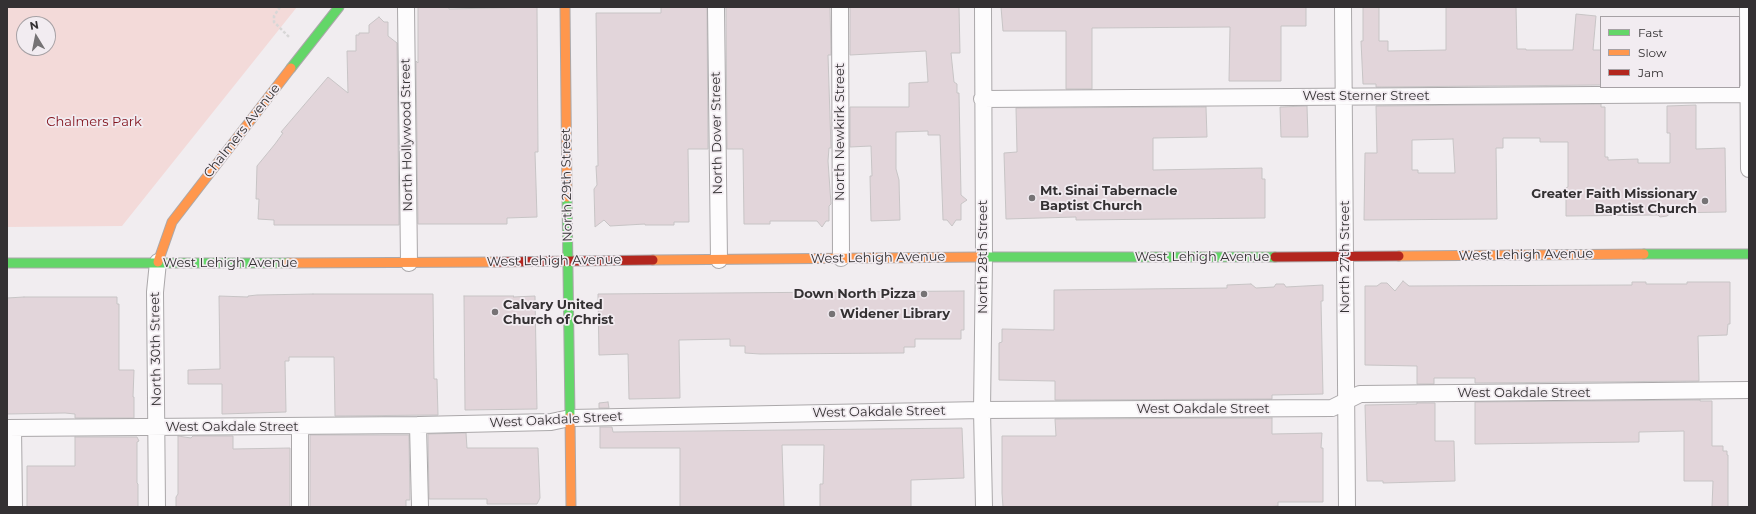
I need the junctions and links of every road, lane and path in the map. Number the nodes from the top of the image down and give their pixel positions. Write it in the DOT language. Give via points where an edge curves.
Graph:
graph roads {
  1 [pos="280,7"];
  2 [pos="339,7"];
  3 [pos="406,7"];
  4 [pos="565,7"];
  5 [pos="716,7"];
  6 [pos="840,7"];
  7 [pos="983,7"];
  8 [pos="1343,7"];
  9 [pos="1748,7"];
  10 [pos="305,51"];
  11 [pos="1749,94"];
  12 [pos="1345,96"];
  13 [pos="982,98"];
  14 [pos="1749,169"];
  15 [pos="1749,254"];
  16 [pos="984,257"];
  17 [pos="1344,257"];
  18 [pos="841,258"];
  19 [pos="719,260"];
  20 [pos="568,261"];
  21 [pos="158,262"];
  22 [pos="7,263"];
  23 [pos="409,263"];
  24 [pos="1749,390"];
  25 [pos="1346,401"];
  26 [pos="982,410"];
  27 [pos="570,418"];
  28 [pos="418,425"];
  29 [pos="300,426"];
  30 [pos="157,427"];
  31 [pos="10,428"];
  32 [pos="14,507"];
  33 [pos="157,507"];
  34 [pos="300,507"];
  35 [pos="420,507"];
  36 [pos="571,507"];
  37 [pos="984,507"];
  38 [pos="1347,507"];
  1 -- 10 [label="path" via="274,16 274,22"];
  2 -- 10 [label="main road, Chalmers Avenue"];
  3 -- 23 [label="street, North Hollywood Street"];
  4 -- 20 [label="main road, North 29th Street"];
  5 -- 19 [label="street, North Dover Street"];
  6 -- 18 [label="street, North Newkirk Street"];
  7 -- 13 [label="street, North 28th Street"];
  8 -- 12 [label="street, North 27th Street"];
  9 -- 11 [label="street"];
  10 -- 21 [label="main road, Chalmers Avenue" via="172,222"];
  11 -- 12 [label="street, West Sterner Street"];
  11 -- 14 [label="street"];
  12 -- 13 [label="street, West Sterner Street"];
  12 -- 17 [label="street, North 27th Street"];
  13 -- 16 [label="street, North 28th Street"];
  15 -- 17 [label="main road, West Lehigh Avenue"];
  16 -- 17 [label="main road, West Lehigh Avenue"];
  16 -- 18 [label="main road, West Lehigh Avenue"];
  16 -- 26 [label="street, North 28th Street"];
  17 -- 25 [label="street, North 27th Street"];
  18 -- 19 [label="main road, West Lehigh Avenue"];
  19 -- 20 [label="main road, West Lehigh Avenue"];
  20 -- 23 [label="main road, West Lehigh Avenue"];
  20 -- 27 [label="main road, North 29th Street"];
  21 -- 22 [label="main road, West Lehigh Avenue"];
  21 -- 23 [label="main road, West Lehigh Avenue"];
  21 -- 30 [label="street, North 30th Street" via="155,292"];
  24 -- 25 [label="street, West Oakdale Street" via="1360,394"];
  25 -- 26 [label="street, West Oakdale Street" via="1332,408"];
  25 -- 38 [label="street, North 27th Street"];
  26 -- 27 [label="street, West Oakdale Street"];
  26 -- 37 [label="street, North 28th Street"];
  27 -- 28 [label="street, West Oakdale Street" via="551,422"];
  27 -- 36 [label="main road, North 29th Street"];
  28 -- 29 [label="street, West Oakdale Street"];
  28 -- 35 [label="street"];
  29 -- 30 [label="street, West Oakdale Street"];
  29 -- 34 [label="street"];
  30 -- 31 [label="street, West Oakdale Street"];
  30 -- 33 [label="street, North 30th Street"];
  31 -- 32 [label="street"];
}
